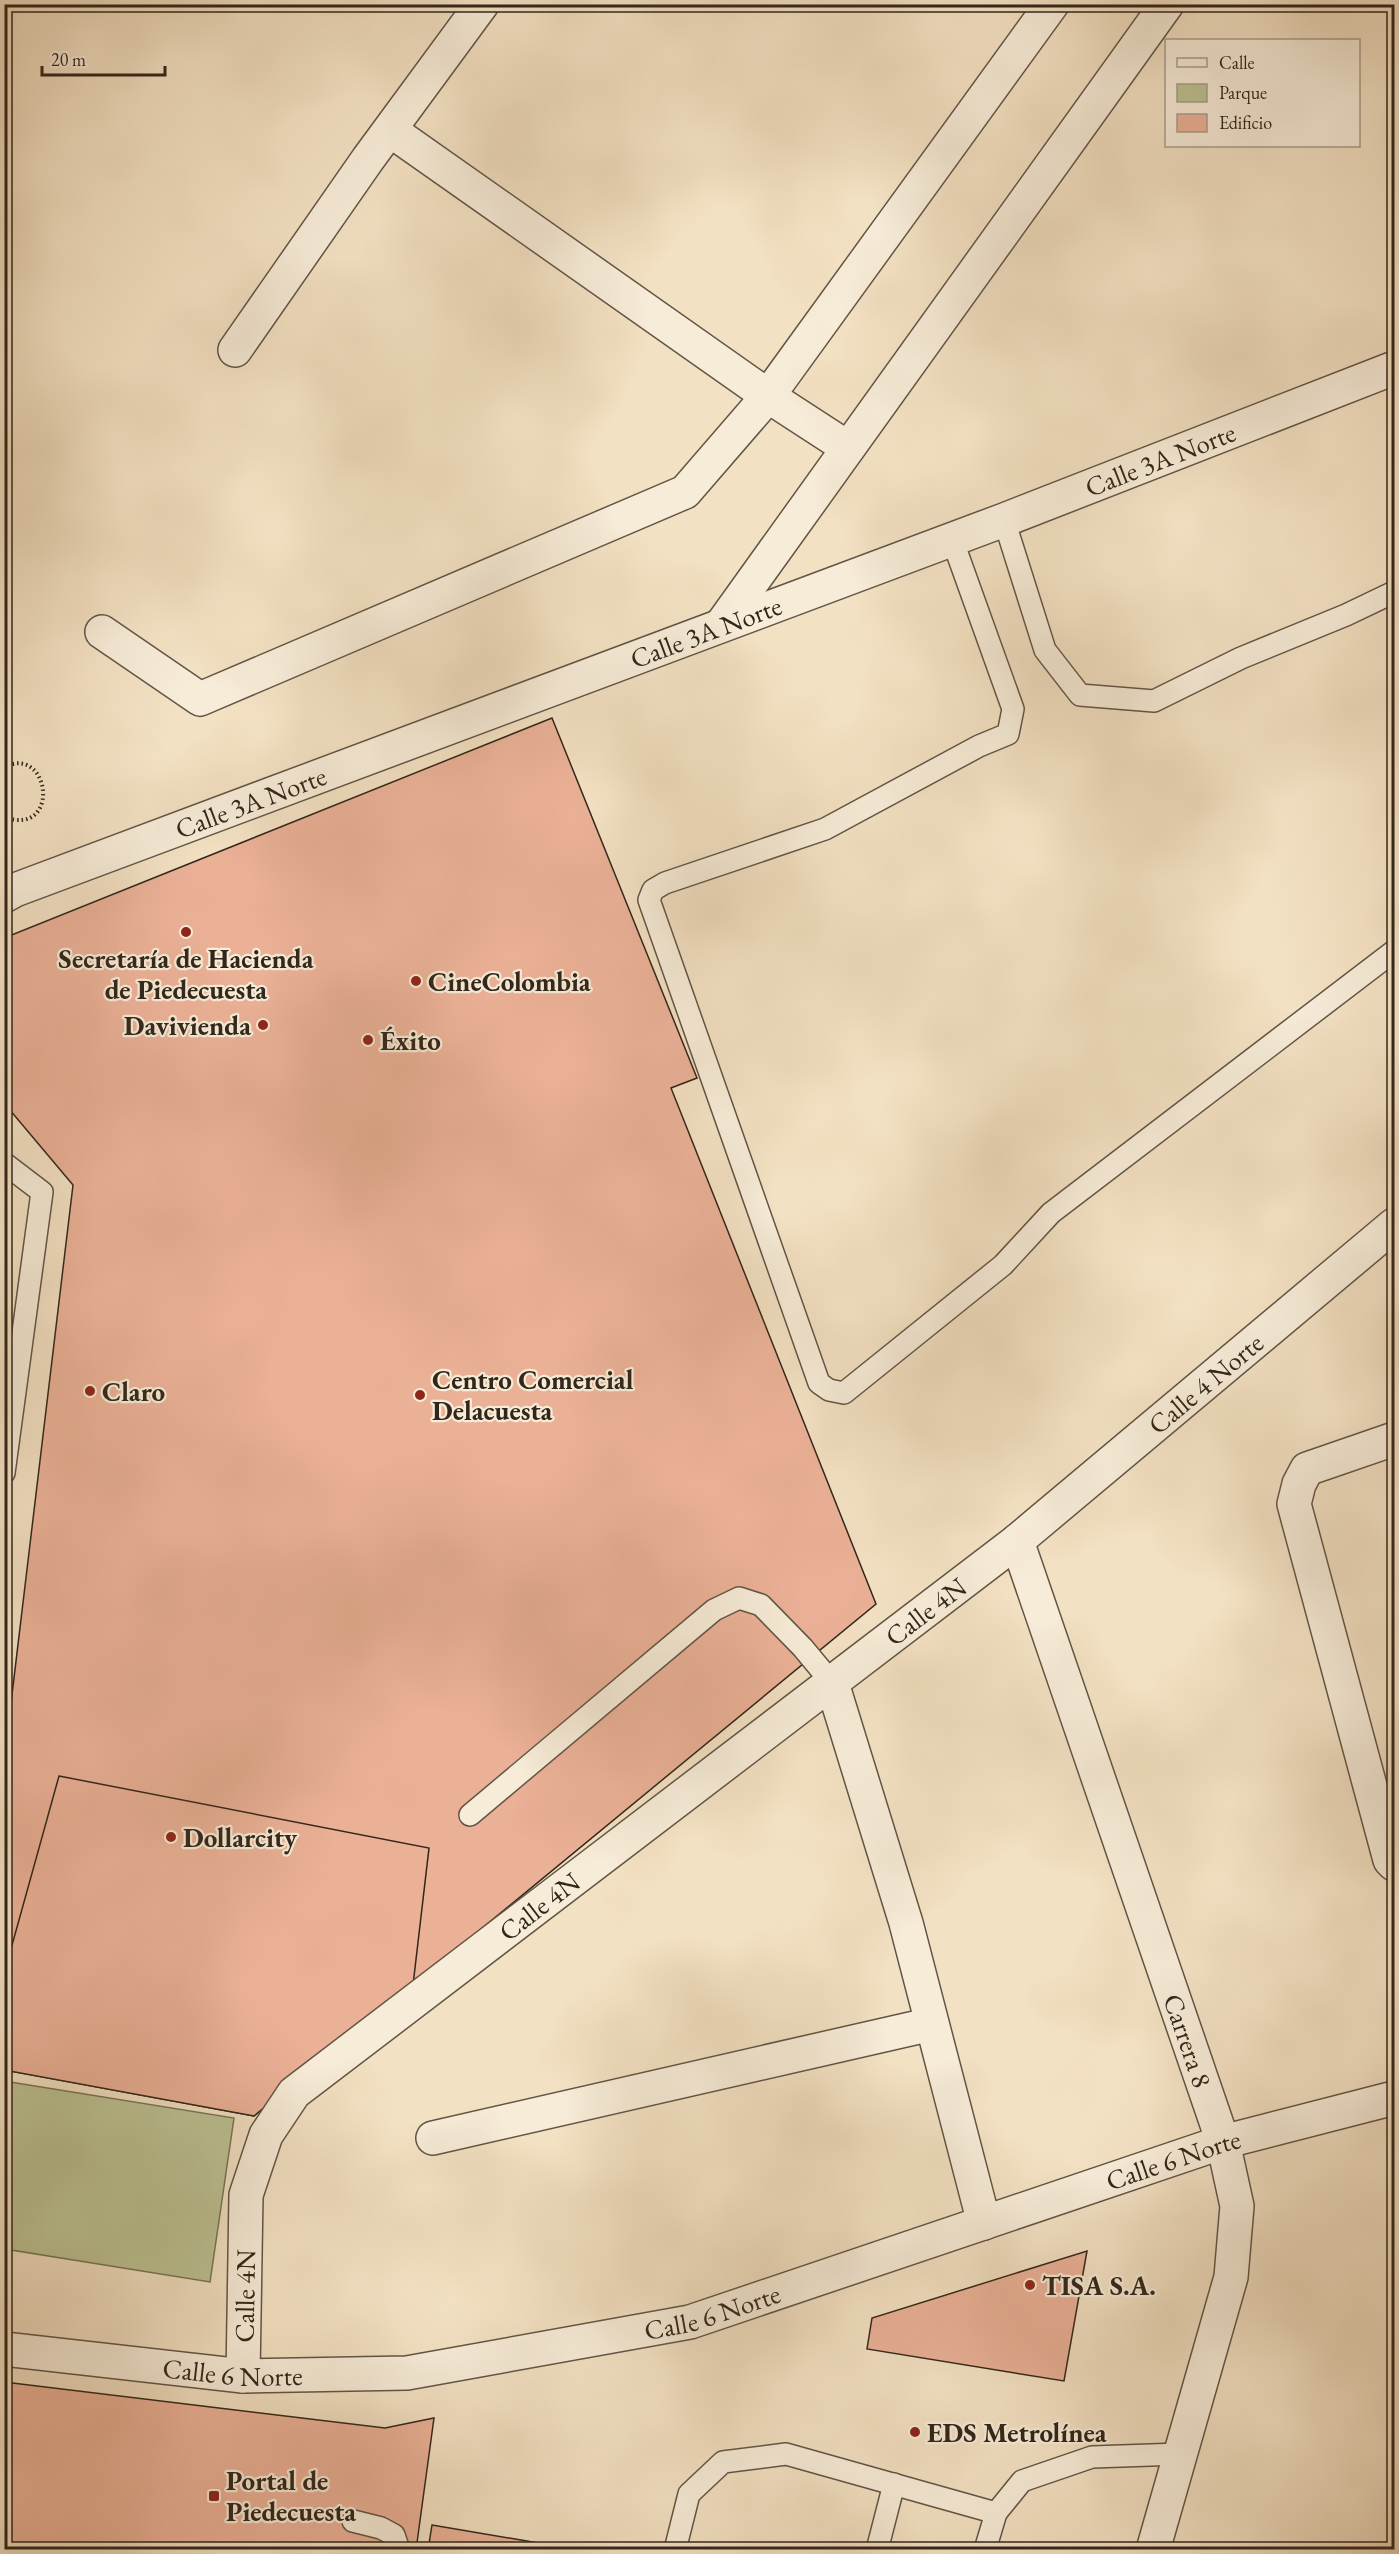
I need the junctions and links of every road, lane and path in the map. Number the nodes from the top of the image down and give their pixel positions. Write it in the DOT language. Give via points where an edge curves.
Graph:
graph roads {
  1 [pos="482,4"];
  2 [pos="1052,4"];
  3 [pos="1167,4"];
  4 [pos="390,130"];
  5 [pos="235,350"];
  6 [pos="1395,368"];
  7 [pos="768,396"];
  8 [pos="848,448"];
  9 [pos="1004,520"];
  10 [pos="952,539"];
  11 [pos="1395,592"];
  12 [pos="722,624"];
  13 [pos="102,632"];
  14 [pos="4,767"];
  15 [pos="4,818"];
  16 [pos="8,891"];
  17 [pos="1395,951"];
  18 [pos="4,1163"];
  19 [pos="1395,1225"];
  20 [pos="1395,1439"];
  21 [pos="5,1466"];
  22 [pos="1017,1541"];
  23 [pos="832,1683"];
  24 [pos="470,1815"];
  25 [pos="1395,1864"];
  26 [pos="932,2024"];
  27 [pos="1395,2098"];
  28 [pos="433,2138"];
  29 [pos="1223,2142"];
  30 [pos="984,2223"];
  31 [pos="4,2349"];
  32 [pos="243,2376"];
  33 [pos="1180,2454"];
  34 [pos="894,2484"];
  35 [pos="996,2513"];
  36 [pos="353,2521"];
  37 [pos="399,2550"];
  38 [pos="675,2550"];
  39 [pos="877,2550"];
  40 [pos="986,2550"];
  41 [pos="1153,2550"];
  1 -- 4 [label="street"];
  2 -- 7 [label="street"];
  3 -- 8 [label="street"];
  4 -- 5 [label="street"];
  4 -- 7 [label="street"];
  6 -- 9 [label="street, Calle 3A Norte"];
  7 -- 8 [label="street"];
  7 -- 13 [label="street" via="685,492 200,699"];
  8 -- 12 [label="street"];
  9 -- 10 [label="street, Calle 3A Norte"];
  9 -- 11 [label="lane" via="1046,650 1080,695 1154,701 1241,658"];
  10 -- 12 [label="street, Calle 3A Norte"];
  10 -- 17 [label="lane" via="1013,709 1008,734 825,829 664,883 653,890 649,900 819,1383 844,1393 1003,1264 1051,1213"];
  12 -- 16 [label="street, Calle 3A Norte"];
  14 -- 15 [label="path" via="30,767 40,777 44,800 35,813 22,820"];
  18 -- 21 [label="lane" via="42,1192"];
  19 -- 22 [label="street, Calle 4 Norte"];
  20 -- 25 [label="street" via="1307,1469 1294,1504 1390,1860"];
  22 -- 23 [label="street, Calle 4N"];
  22 -- 29 [label="street, Carrera 8"];
  23 -- 24 [label="lane" via="761,1605 738,1598 714,1610"];
  23 -- 26 [label="street" via="906,1923"];
  23 -- 32 [label="street, Calle 4N" via="294,2093 266,2135 246,2195"];
  26 -- 28 [label="street"];
  26 -- 30 [label="street"];
  27 -- 29 [label="street, Calle 6 Norte"];
  29 -- 30 [label="street, Calle 6 Norte"];
  29 -- 33 [label="street, Carrera 8" via="1237,2206 1231,2277"];
  30 -- 32 [label="street, Calle 6 Norte" via="690,2322 406,2373"];
  31 -- 32 [label="street, Calle 6 Norte"];
  33 -- 35 [label="lane" via="1092,2457 1022,2481"];
  33 -- 41 [label="street, Carrera 8"];
  34 -- 35 [label="lane"];
  34 -- 38 [label="lane" via="786,2454 723,2462 689,2494"];
  34 -- 39 [label="lane"];
  35 -- 40 [label="lane"];
  36 -- 37 [label="lane" via="394,2535"];
}
